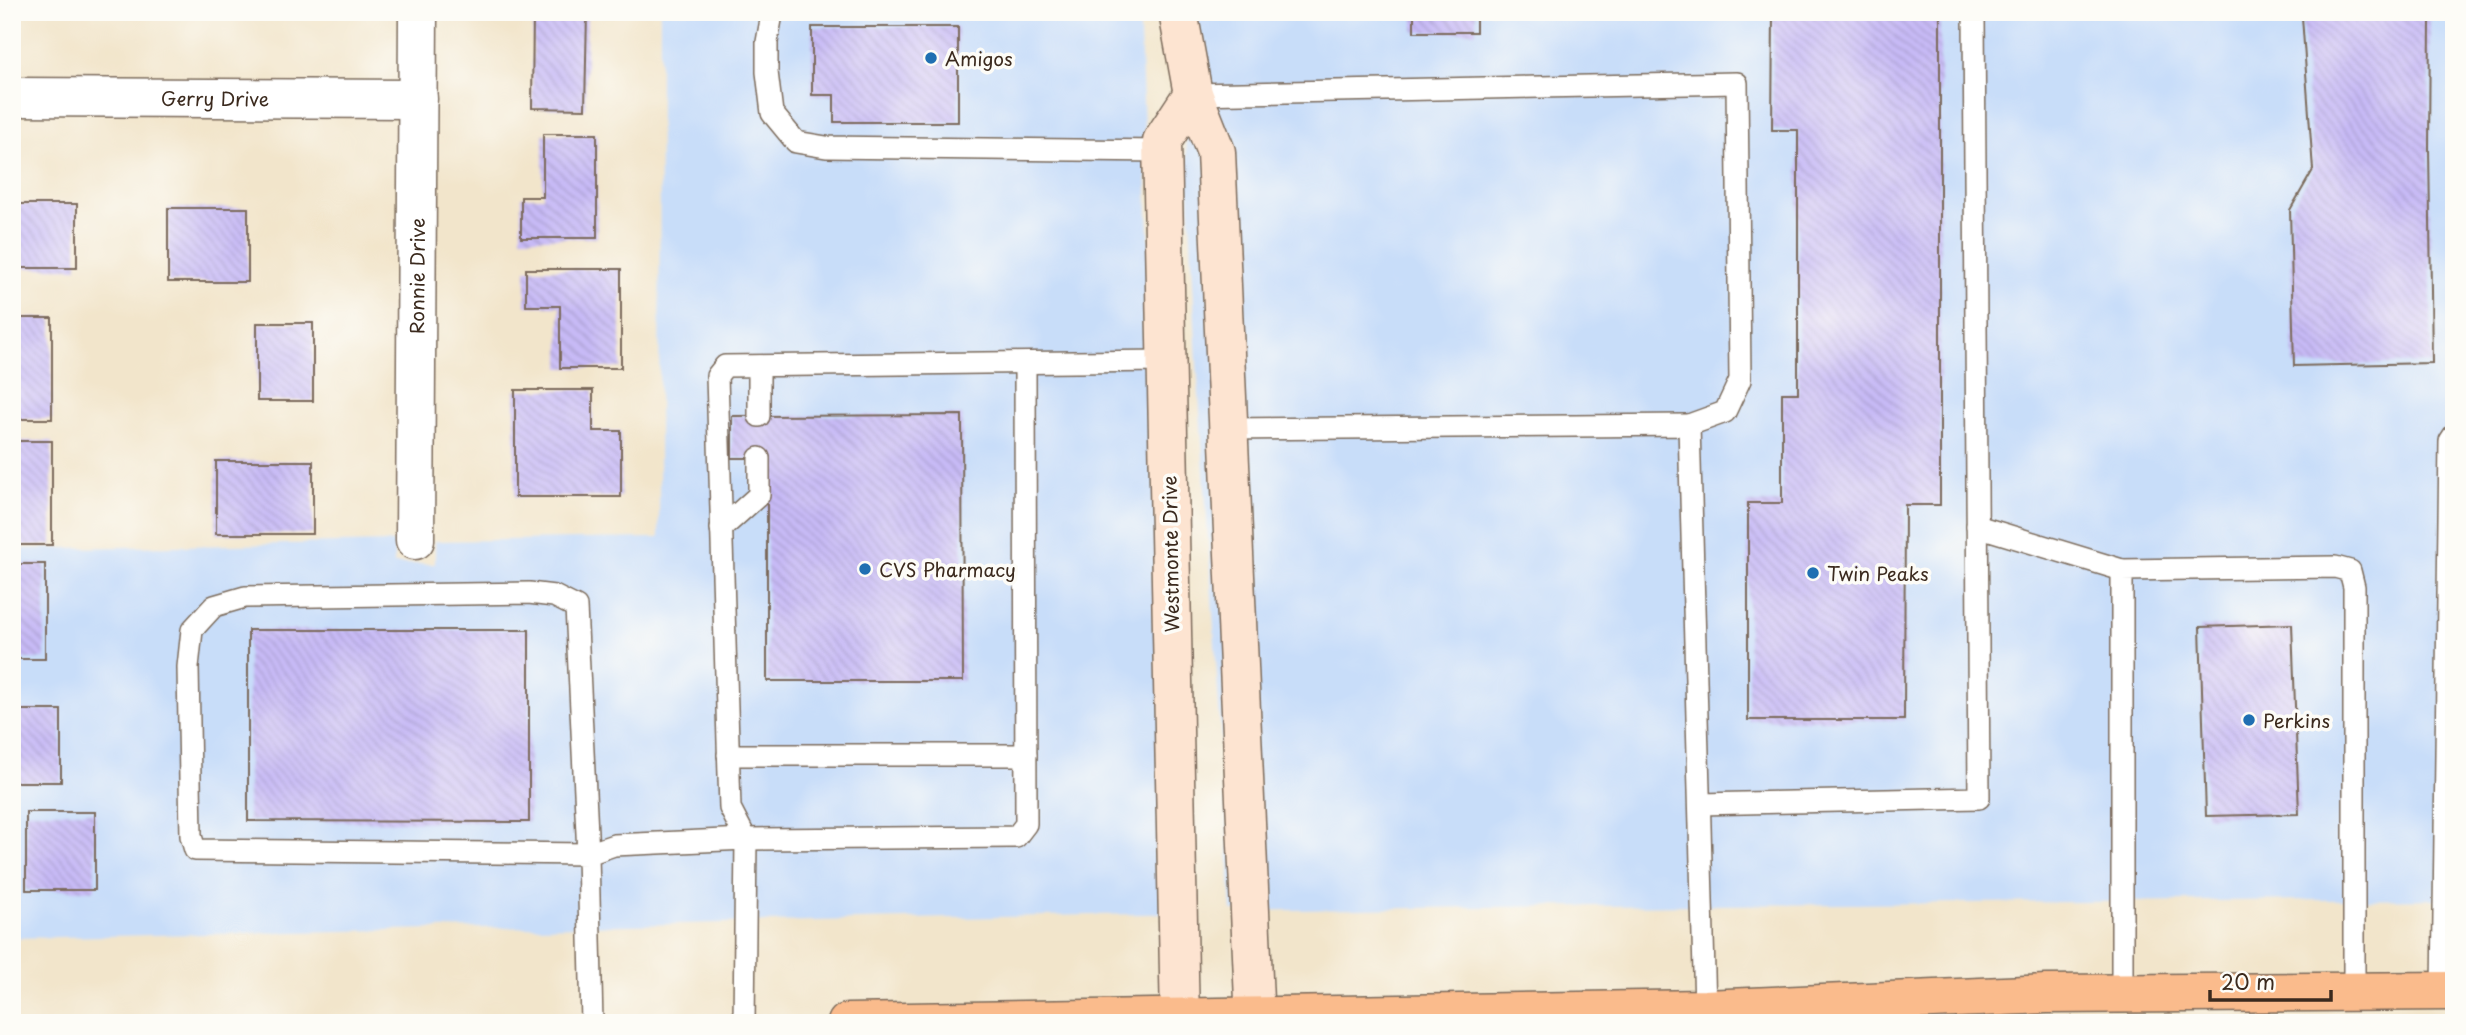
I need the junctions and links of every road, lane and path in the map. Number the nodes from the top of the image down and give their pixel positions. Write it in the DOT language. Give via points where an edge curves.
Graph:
graph roads {
  1 [pos="418,12"];
  2 [pos="774,12"];
  3 [pos="1178,12"];
  4 [pos="1974,12"];
  5 [pos="1193,94"];
  6 [pos="12,97"];
  7 [pos="418,99"];
  8 [pos="1162,151"];
  9 [pos="1166,362"];
  10 [pos="1025,363"];
  11 [pos="759,366"];
  12 [pos="759,416"];
  13 [pos="1689,425"];
  14 [pos="1229,429"];
  15 [pos="2452,439"];
  16 [pos="759,458"];
  17 [pos="1977,526"];
  18 [pos="721,529"];
  19 [pos="415,540"];
  20 [pos="2122,570"];
  21 [pos="728,755"];
  22 [pos="1027,755"];
  23 [pos="1700,804"];
  24 [pos="746,839"];
  25 [pos="588,854"];
  26 [pos="2354,991"];
  27 [pos="2448,991"];
  28 [pos="2122,993"];
  29 [pos="1705,1009"];
  30 [pos="1180,1020"];
  31 [pos="1255,1020"];
  32 [pos="593,1023"];
  33 [pos="744,1023"];
  34 [pos="847,1023"];
  1 -- 7 [label="street, Ronnie Drive"];
  2 -- 8 [label="lane" via="767,42 772,113 796,142 826,147"];
  3 -- 5 [label="street"];
  4 -- 17 [label="lane"];
  5 -- 8 [label="street, Westmonte Drive" via="1162,141"];
  5 -- 13 [label="lane" via="1737,83 1740,380 1725,412"];
  5 -- 14 [label="street" via="1216,152"];
  6 -- 7 [label="street, Gerry Drive"];
  7 -- 19 [label="street, Ronnie Drive"];
  8 -- 9 [label="street, Westmonte Drive"];
  9 -- 10 [label="lane"];
  9 -- 30 [label="street, Westmonte Drive"];
  10 -- 11 [label="lane"];
  10 -- 22 [label="lane"];
  11 -- 12 [label="lane"];
  11 -- 18 [label="lane" via="725,366 717,376"];
  13 -- 14 [label="lane"];
  13 -- 23 [label="lane"];
  14 -- 31 [label="street"];
  15 -- 27 [label="lane"];
  16 -- 18 [label="lane" via="759,495"];
  17 -- 20 [label="lane"];
  17 -- 23 [label="lane" via="1979,798"];
  18 -- 21 [label="lane"];
  20 -- 26 [label="lane" via="2350,570 2354,587"];
  20 -- 28 [label="lane"];
  21 -- 22 [label="lane"];
  21 -- 24 [label="lane" via="730,808"];
  22 -- 24 [label="lane" via="1027,824 1016,837"];
  23 -- 29 [label="lane"];
  24 -- 25 [label="lane" via="614,845"];
  24 -- 33 [label="lane"];
  25 -- 25 [label="lane" via="195,850 188,667 192,630 214,606 245,597 528,593 554,596 576,607"];
  25 -- 32 [label="lane"];
  26 -- 27 [label="main road"];
  26 -- 28 [label="main road"];
  28 -- 29 [label="main road"];
  29 -- 31 [label="main road"];
  30 -- 31 [label="main road"];
  30 -- 34 [label="main road"];
}
